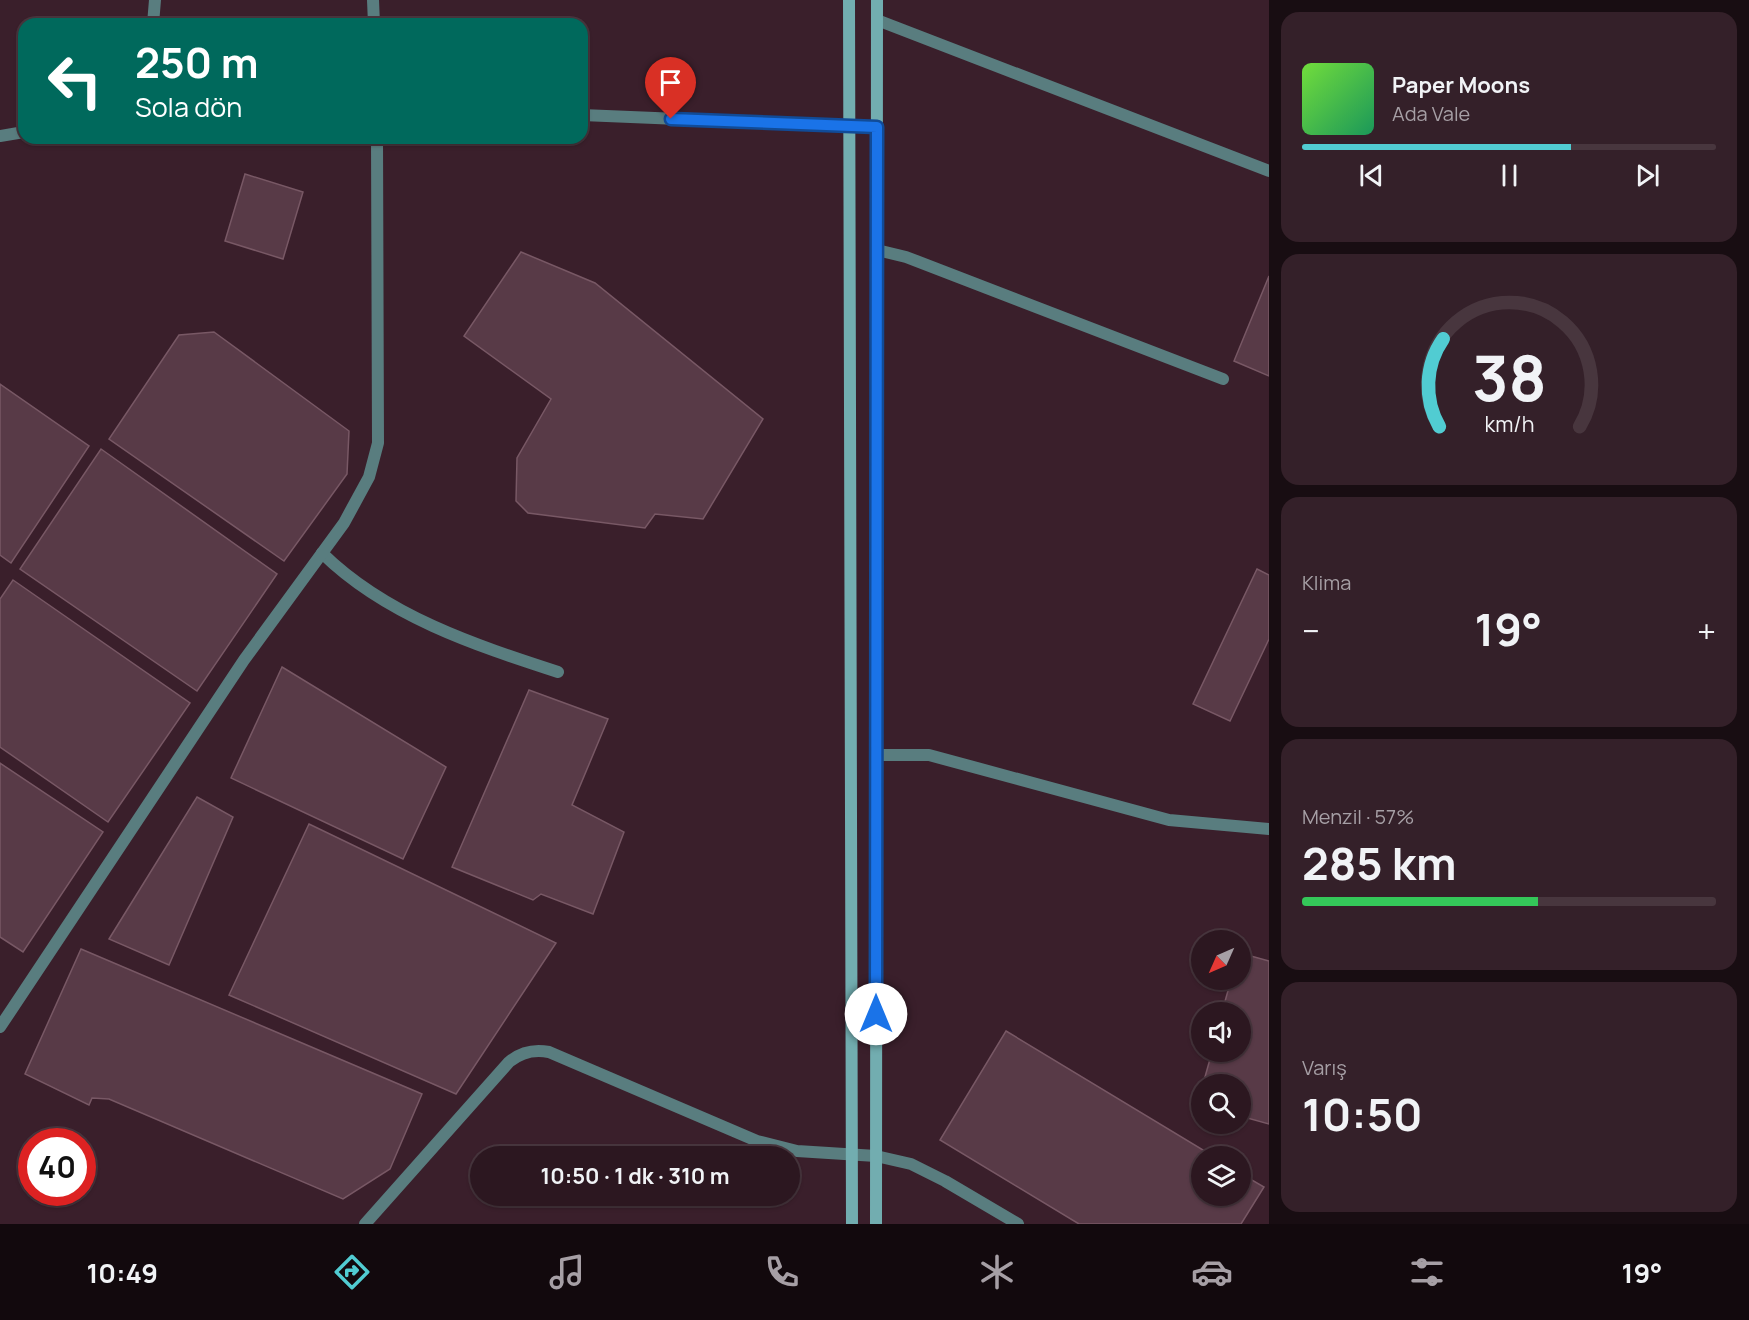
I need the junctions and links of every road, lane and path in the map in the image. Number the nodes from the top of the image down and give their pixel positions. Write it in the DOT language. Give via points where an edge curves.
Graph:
graph roads {
  1 [pos="155,0"];
  2 [pos="373,0"];
  3 [pos="849,0"];
  4 [pos="877,0"];
  5 [pos="154,18"];
  6 [pos="374,18"];
  7 [pos="877,20"];
  8 [pos="588,115"];
  9 [pos="849,126"];
  10 [pos="877,127"];
  11 [pos="18,133"];
  12 [pos="0,136"];
  13 [pos="377,144"];
  14 [pos="1269,171"];
  15 [pos="877,250"];
  16 [pos="1223,379"];
  17 [pos="322,553"];
  18 [pos="558,672"];
  19 [pos="876,755"];
  20 [pos="1269,829"];
  21 [pos="0,1027"];
  22 [pos="852,1154"];
  23 [pos="876,1156"];
  24 [pos="366,1224"];
  25 [pos="852,1224"];
  26 [pos="876,1224"];
  27 [pos="1018,1224"];
  1 -- 5 [label="street"];
  2 -- 6 [label="street"];
  3 -- 9 [label="street"];
  4 -- 7 [label="street"];
  7 -- 10 [label="street"];
  7 -- 14 [label="street"];
  8 -- 9 [label="street"];
  9 -- 10 [label="street"];
  9 -- 22 [label="street"];
  10 -- 15 [label="street"];
  11 -- 12 [label="street"];
  13 -- 17 [label="street" via="378,443 369,477"];
  15 -- 16 [label="street" via="906,257"];
  15 -- 19 [label="street"];
  17 -- 18 [label="street" via="366,589 423,621 491,650"];
  17 -- 21 [label="street" via="244,660"];
  19 -- 20 [label="street" via="930,755 1169,819"];
  19 -- 23 [label="street"];
  22 -- 23 [label="street"];
  22 -- 24 [label="street" via="797,1151 757,1141 549,1052 532,1051 509,1062"];
  22 -- 25 [label="street"];
  23 -- 26 [label="street"];
  23 -- 27 [label="street" via="911,1164 945,1180"];
}
